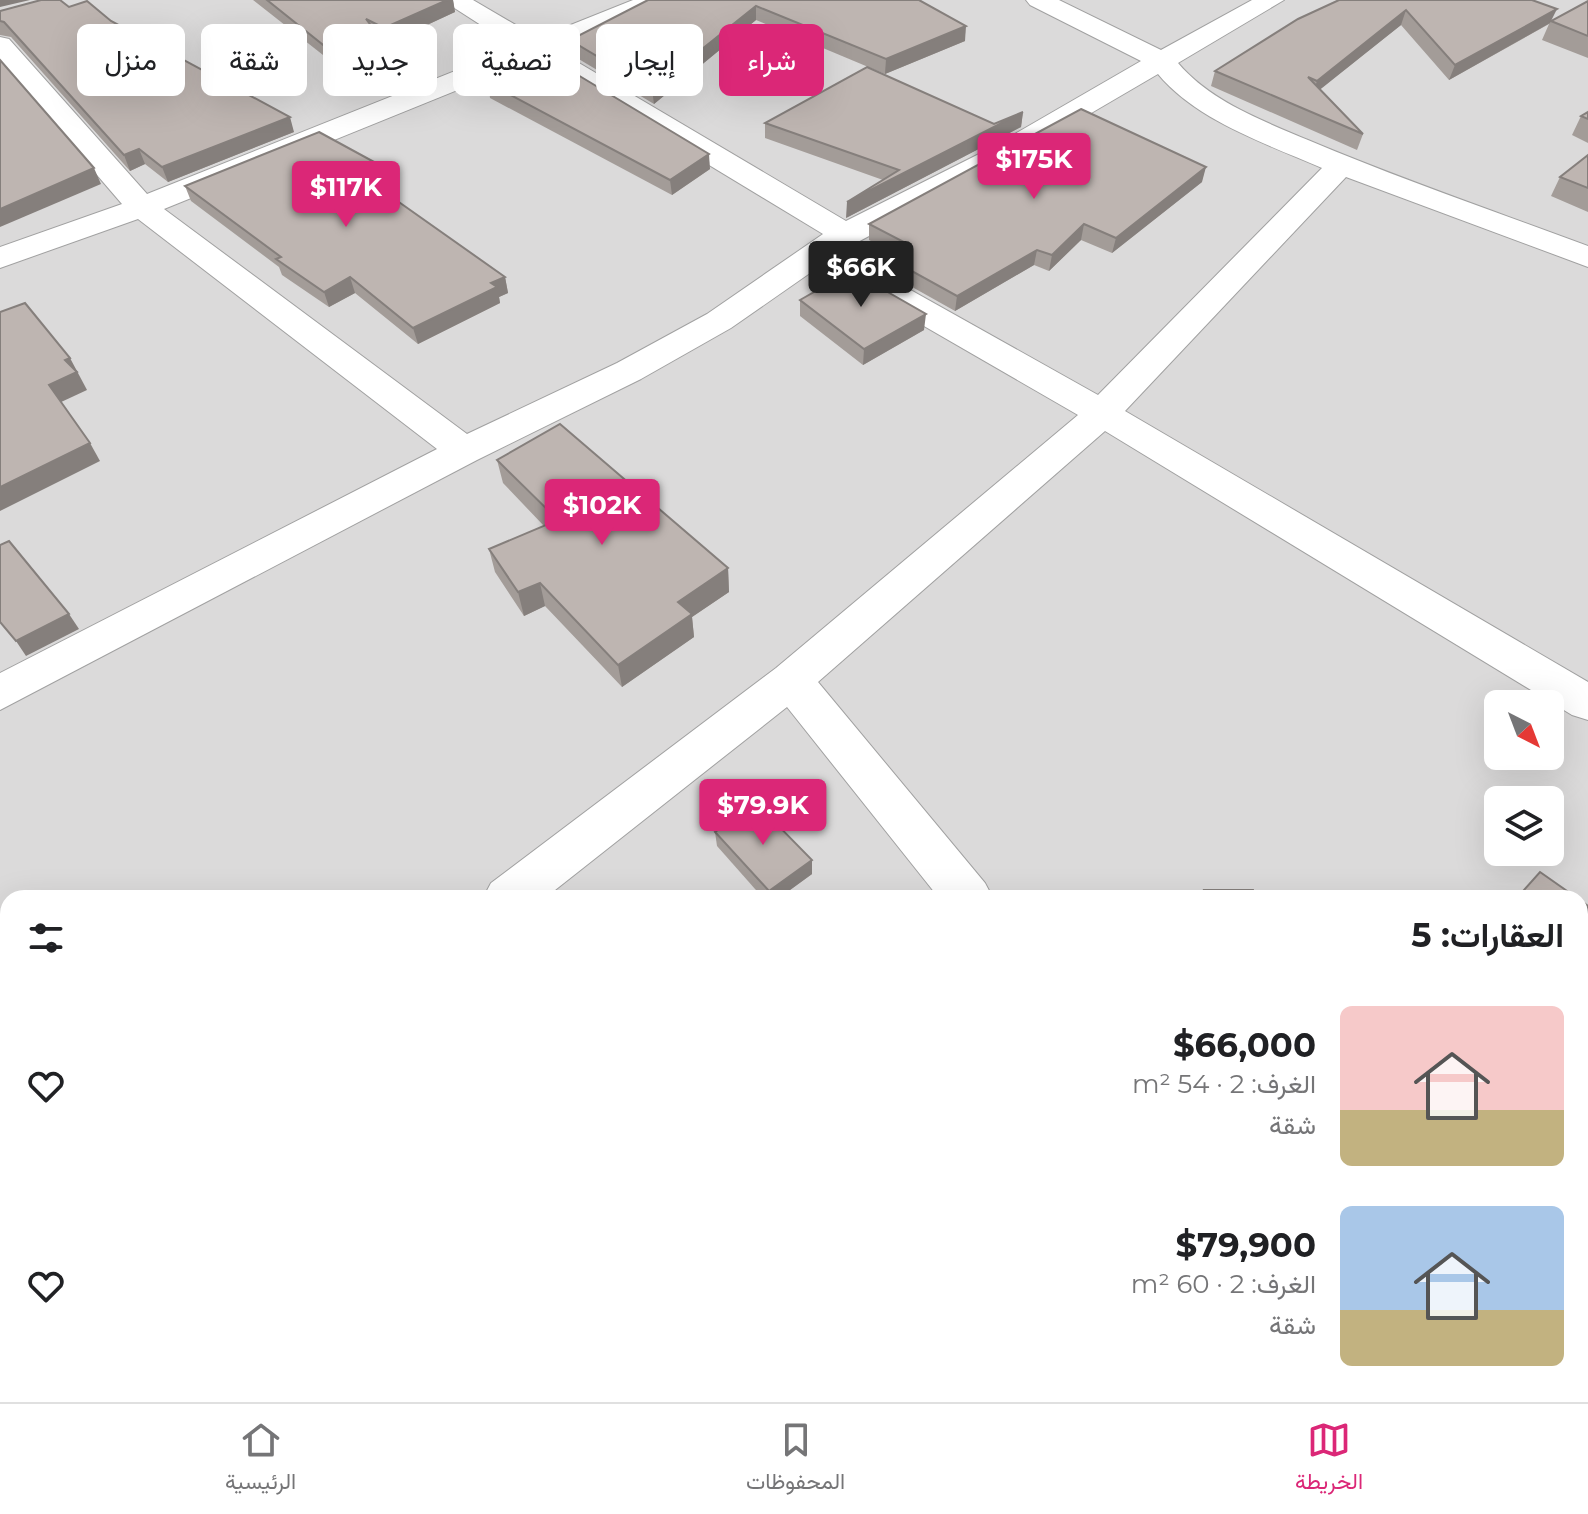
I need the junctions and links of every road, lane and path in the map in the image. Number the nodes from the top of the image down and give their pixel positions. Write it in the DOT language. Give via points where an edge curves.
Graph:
graph roads {
  1 [pos="455,0"];
  2 [pos="656,0"];
  3 [pos="1039,0"];
  4 [pos="1271,0"];
  5 [pos="496,24"];
  6 [pos="580,30"];
  7 [pos="0,45"];
  8 [pos="1163,62"];
  9 [pos="580,76"];
  10 [pos="453,81"];
  11 [pos="1341,165"];
  12 [pos="142,207"];
  13 [pos="832,244"];
  14 [pos="1588,257"];
  15 [pos="0,258"];
  16 [pos="1102,413"];
  17 [pos="464,451"];
  18 [pos="791,680"];
  19 [pos="0,693"];
  20 [pos="1588,703"];
  21 [pos="518,890"];
  22 [pos="962,890"];
  1 -- 5 [label="street"];
  2 -- 6 [label="street"];
  3 -- 8 [label="street"];
  4 -- 8 [label="street"];
  7 -- 12 [label="street"];
  8 -- 11 [label="street" via="1181,84 1210,103"];
  8 -- 13 [label="street"];
  9 -- 13 [label="street"];
  10 -- 12 [label="street"];
  11 -- 14 [label="street"];
  11 -- 16 [label="street"];
  12 -- 15 [label="street"];
  12 -- 17 [label="street"];
  13 -- 16 [label="street"];
  13 -- 17 [label="street" via="719,321"];
  16 -- 18 [label="street"];
  16 -- 20 [label="street"];
  17 -- 19 [label="street"];
  18 -- 21 [label="street"];
  18 -- 22 [label="street"];
}
